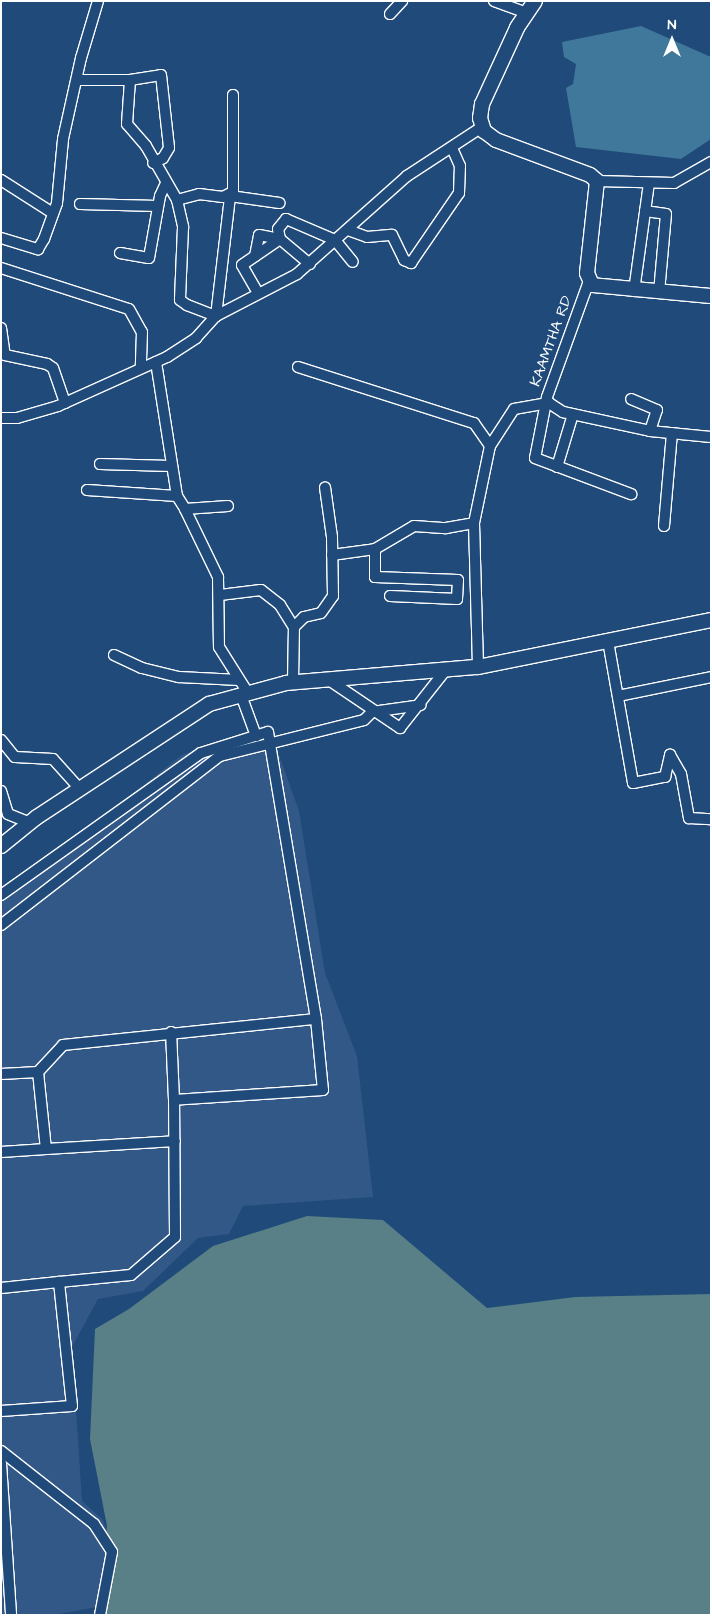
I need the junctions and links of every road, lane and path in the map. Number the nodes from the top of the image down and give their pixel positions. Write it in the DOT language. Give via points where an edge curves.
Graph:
graph roads {
  1 [pos="98,1"];
  2 [pos="402,1"];
  3 [pos="494,1"];
  4 [pos="532,7"];
  5 [pos="390,14"];
  6 [pos="78,80"];
  7 [pos="130,80"];
  8 [pos="233,94"];
  9 [pos="482,127"];
  10 [pos="452,148"];
  11 [pos="711,162"];
  12 [pos="153,163"];
  13 [pos="1,180"];
  14 [pos="597,181"];
  15 [pos="166,183"];
  16 [pos="649,183"];
  17 [pos="230,196"];
  18 [pos="177,200"];
  19 [pos="80,204"];
  20 [pos="280,204"];
  21 [pos="158,206"];
  22 [pos="645,211"];
  23 [pos="51,212"];
  24 [pos="348,230"];
  25 [pos="1,238"];
  26 [pos="280,239"];
  27 [pos="335,240"];
  28 [pos="120,253"];
  29 [pos="255,256"];
  30 [pos="353,262"];
  31 [pos="310,264"];
  32 [pos="1,268"];
  33 [pos="589,281"];
  34 [pos="634,291"];
  35 [pos="258,293"];
  36 [pos="659,293"];
  37 [pos="711,296"];
  38 [pos="216,316"];
  39 [pos="1,328"];
  40 [pos="156,362"];
  41 [pos="298,367"];
  42 [pos="142,368"];
  43 [pos="631,399"];
  44 [pos="65,402"];
  45 [pos="549,403"];
  46 [pos="573,414"];
  47 [pos="1,418"];
  48 [pos="650,431"];
  49 [pos="672,433"];
  50 [pos="711,437"];
  51 [pos="490,446"];
  52 [pos="100,464"];
  53 [pos="171,466"];
  54 [pos="557,467"];
  55 [pos="325,487"];
  56 [pos="87,490"];
  57 [pos="632,494"];
  58 [pos="177,496"];
  59 [pos="228,506"];
  60 [pos="185,509"];
  61 [pos="474,522"];
  62 [pos="664,526"];
  63 [pos="376,549"];
  64 [pos="332,555"];
  65 [pos="458,580"];
  66 [pos="474,581"];
  67 [pos="220,596"];
  68 [pos="390,596"];
  69 [pos="711,620"];
  70 [pos="294,627"];
  71 [pos="608,641"];
  72 [pos="114,655"];
  73 [pos="478,667"];
  74 [pos="445,671"];
  75 [pos="711,678"];
  76 [pos="239,680"];
  77 [pos="329,680"];
  78 [pos="293,682"];
  79 [pos="244,694"];
  80 [pos="618,696"];
  81 [pos="421,705"];
  82 [pos="372,712"];
  83 [pos="256,736"];
  84 [pos="1,740"];
  85 [pos="270,743"];
  86 [pos="80,788"];
  87 [pos="1,791"];
  88 [pos="711,819"];
  89 [pos="30,823"];
  90 [pos="1,846"];
  91 [pos="1,895"];
  92 [pos="1,925"];
  93 [pos="316,1019"];
  94 [pos="171,1032"];
  95 [pos="38,1072"];
  96 [pos="1,1074"];
  97 [pos="174,1100"];
  98 [pos="175,1141"];
  99 [pos="46,1149"];
  100 [pos="1,1152"];
  101 [pos="59,1282"];
  102 [pos="1,1288"];
  103 [pos="1,1411"];
  104 [pos="1,1452"];
  105 [pos="1,1463"];
  106 [pos="11,1615"];
  107 [pos="100,1615"];
  1 -- 6 [label="street"];
  2 -- 5 [label="street"];
  3 -- 4 [label="street"];
  4 -- 9 [label="street" via="482,104"];
  6 -- 7 [label="street"];
  6 -- 23 [label="street" via="63,139 57,203"];
  7 -- 12 [label="street" via="126,124 146,146"];
  7 -- 12 [label="street" via="161,75 169,148 163,158"];
  8 -- 17 [label="street" via="236,182"];
  9 -- 10 [label="street"];
  9 -- 14 [label="street" via="496,140 590,175"];
  10 -- 24 [label="street" via="407,176"];
  10 -- 24 [label="street" via="460,166 460,193 411,263 404,260 392,235 367,237"];
  11 -- 16 [label="street" via="674,183"];
  12 -- 15 [label="street"];
  13 -- 23 [label="street"];
  14 -- 16 [label="street"];
  14 -- 33 [label="street"];
  15 -- 18 [label="street"];
  15 -- 21 [label="street"];
  16 -- 22 [label="street"];
  17 -- 18 [label="street" via="199,194"];
  17 -- 20 [label="street"];
  17 -- 38 [label="street"];
  18 -- 38 [label="street" via="183,227 180,300"];
  19 -- 21 [label="street"];
  21 -- 28 [label="street" via="149,258"];
  22 -- 34 [label="street"];
  22 -- 36 [label="street" via="666,214"];
  23 -- 25 [label="street" via="38,249"];
  24 -- 27 [label="street"];
  26 -- 27 [label="street" via="278,229 286,219"];
  26 -- 29 [label="street"];
  26 -- 29 [label="street" via="259,235"];
  26 -- 31 [label="street"];
  27 -- 30 [label="street"];
  27 -- 31 [label="street"];
  29 -- 35 [label="street" via="242,265"];
  31 -- 35 [label="street" via="282,284"];
  32 -- 42 [label="street" via="129,309 142,332"];
  33 -- 34 [label="street"];
  33 -- 45 [label="street, KAAMTHA RD" via="547,397"];
  34 -- 36 [label="street"];
  35 -- 38 [label="street"];
  36 -- 37 [label="street"];
  38 -- 40 [label="street" via="196,338"];
  39 -- 44 [label="street" via="4,355 48,364 53,368"];
  40 -- 42 [label="street"];
  40 -- 53 [label="street"];
  41 -- 51 [label="street" via="474,423"];
  42 -- 44 [label="street"];
  43 -- 48 [label="street" via="657,410"];
  44 -- 47 [label="street" via="17,418"];
  45 -- 46 [label="street"];
  45 -- 51 [label="street" via="514,409"];
  45 -- 54 [label="street, KAAMTHA RD" via="535,458"];
  46 -- 48 [label="street"];
  46 -- 54 [label="street"];
  48 -- 49 [label="street"];
  49 -- 50 [label="street"];
  49 -- 62 [label="street"];
  51 -- 61 [label="street"];
  52 -- 53 [label="street"];
  53 -- 58 [label="street"];
  54 -- 57 [label="street, KAAMTHA RD"];
  55 -- 64 [label="street"];
  56 -- 58 [label="street"];
  58 -- 60 [label="street"];
  59 -- 60 [label="street"];
  60 -- 67 [label="street" via="218,577"];
  61 -- 63 [label="street" via="446,528 414,526"];
  61 -- 66 [label="street"];
  63 -- 64 [label="street"];
  63 -- 65 [label="street" via="375,577"];
  64 -- 70 [label="street" via="330,604 322,614 304,617"];
  65 -- 66 [label="street"];
  65 -- 68 [label="street" via="457,599"];
  66 -- 73 [label="street"];
  67 -- 70 [label="street" via="261,590 280,605"];
  67 -- 76 [label="street" via="216,637"];
  69 -- 71 [label="street"];
  70 -- 78 [label="street"];
  71 -- 73 [label="street"];
  71 -- 80 [label="street"];
  72 -- 76 [label="street" via="142,668 179,677"];
  73 -- 74 [label="street"];
  74 -- 77 [label="street"];
  74 -- 81 [label="street"];
  75 -- 80 [label="street"];
  76 -- 79 [label="street"];
  77 -- 78 [label="street"];
  77 -- 82 [label="street"];
  78 -- 79 [label="street"];
  79 -- 83 [label="street"];
  79 -- 86 [label="street" via="209,704"];
  80 -- 88 [label="street" via="633,783 666,776 670,755 681,774 688,818"];
  81 -- 82 [label="street"];
  81 -- 82 [label="street" via="400,728"];
  82 -- 85 [label="street" via="364,720"];
  83 -- 85 [label="street" via="268,732"];
  83 -- 91 [label="street" via="201,753"];
  84 -- 86 [label="street" via="15,757 53,759"];
  85 -- 92 [label="street" via="220,756"];
  85 -- 93 [label="street"];
  86 -- 89 [label="street"];
  87 -- 89 [label="street" via="8,814"];
  89 -- 90 [label="street"];
  93 -- 94 [label="street"];
  93 -- 97 [label="street" via="323,1090"];
  94 -- 95 [label="street" via="62,1045"];
  94 -- 97 [label="street"];
  95 -- 96 [label="street"];
  95 -- 99 [label="street"];
  97 -- 98 [label="street"];
  98 -- 99 [label="street"];
  98 -- 101 [label="street" via="174,1236 131,1275"];
  99 -- 100 [label="street"];
  101 -- 102 [label="street"];
  101 -- 103 [label="street" via="72,1406"];
  104 -- 107 [label="street" via="94,1524 112,1552"];
  105 -- 106 [label="street"];
}
